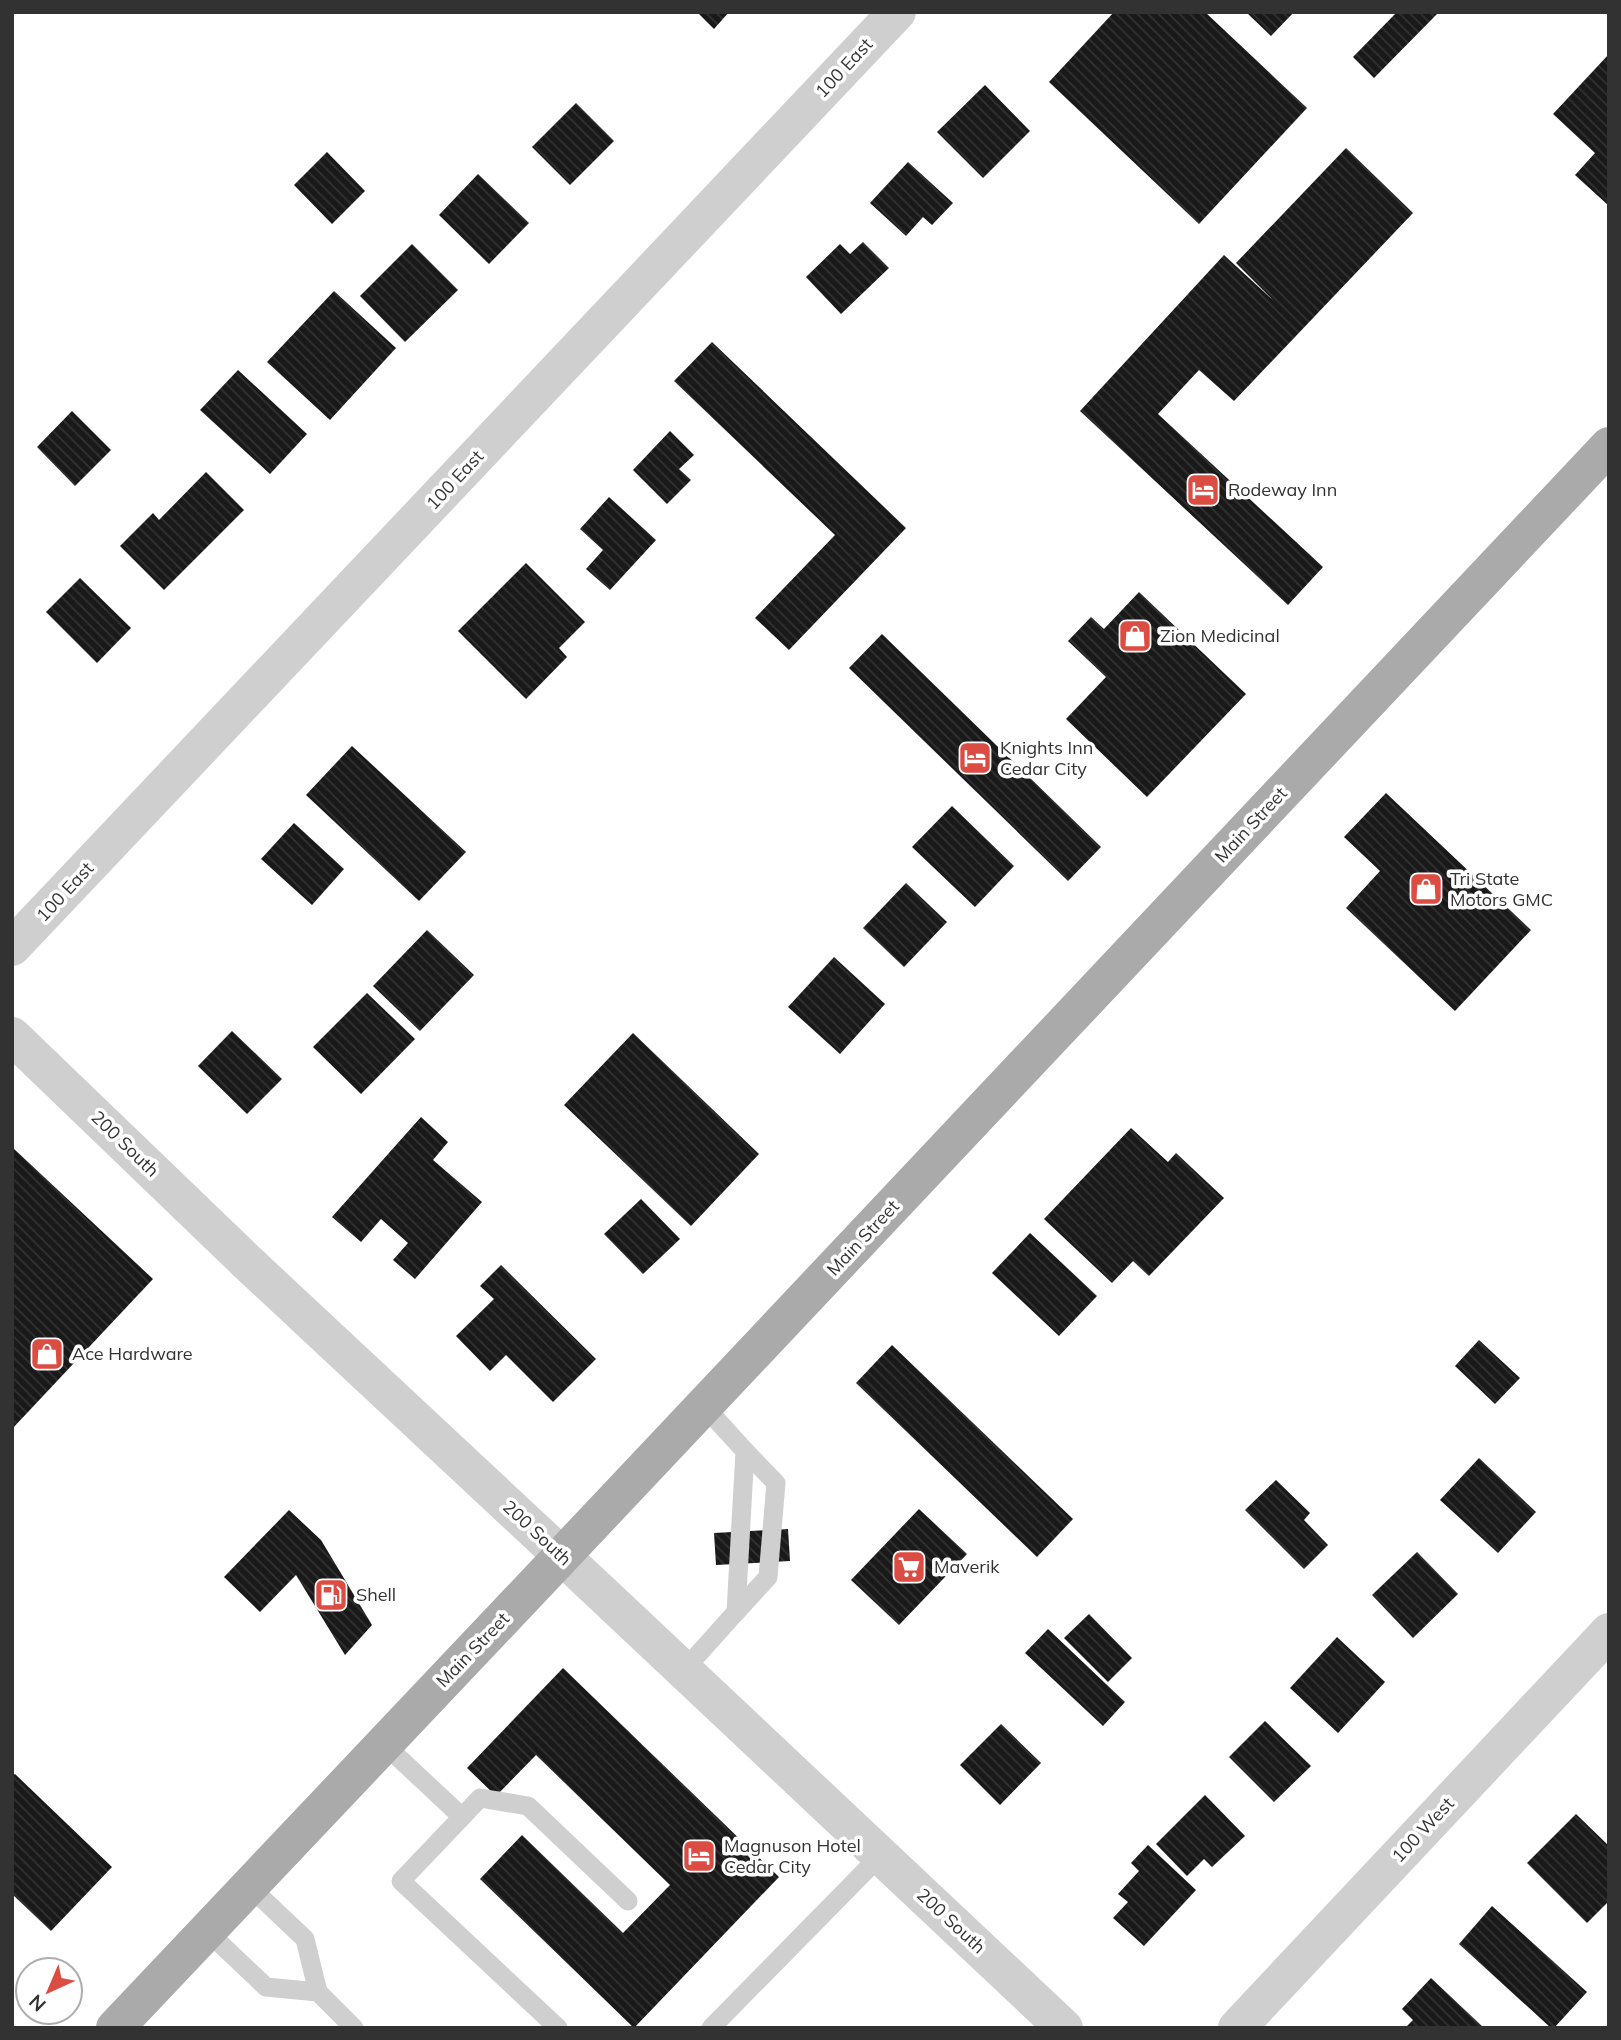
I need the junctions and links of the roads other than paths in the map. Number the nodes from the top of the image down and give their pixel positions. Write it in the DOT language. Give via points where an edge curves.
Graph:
graph roads {
  1 [pos="897,12"];
  2 [pos="1609,446"];
  3 [pos="12,947"];
  4 [pos="12,1036"];
  5 [pos="704,1406"];
  6 [pos="745,1451"];
  7 [pos="562,1556"];
  8 [pos="736,1612"];
  9 [pos="1609,1632"];
  10 [pos="684,1670"];
  11 [pos="384,1744"];
  12 [pos="462,1817"];
  13 [pos="881,1855"];
  14 [pos="248,1886"];
  15 [pos="628,1902"];
  16 [pos="207,1931"];
  17 [pos="318,1992"];
  18 [pos="115,2028"];
  19 [pos="354,2028"];
  20 [pos="558,2028"];
  21 [pos="710,2028"];
  22 [pos="1065,2028"];
  23 [pos="1237,2028"];
  1 -- 3 [label="street, 100 East"];
  2 -- 5 [label="main road, Main Street"];
  4 -- 7 [label="street, 200 South"];
  5 -- 6 [label="lane"];
  5 -- 7 [label="main road, Main Street"];
  6 -- 8 [label="lane"];
  6 -- 8 [label="lane" via="776,1483 768,1577"];
  7 -- 10 [label="street, 200 South"];
  7 -- 11 [label="main road, Main Street"];
  8 -- 10 [label="lane"];
  9 -- 23 [label="street, 100 West"];
  10 -- 13 [label="street, 200 South"];
  11 -- 12 [label="lane"];
  11 -- 14 [label="main road, Main Street"];
  12 -- 15 [label="lane" via="480,1798 528,1806"];
  12 -- 20 [label="lane" via="401,1881"];
  13 -- 21 [label="lane"];
  13 -- 22 [label="street, 200 South"];
  14 -- 16 [label="main road, Main Street"];
  14 -- 17 [label="lane" via="305,1938"];
  16 -- 17 [label="lane" via="266,1987"];
  16 -- 18 [label="main road, Main Street"];
  17 -- 19 [label="lane"];
}
